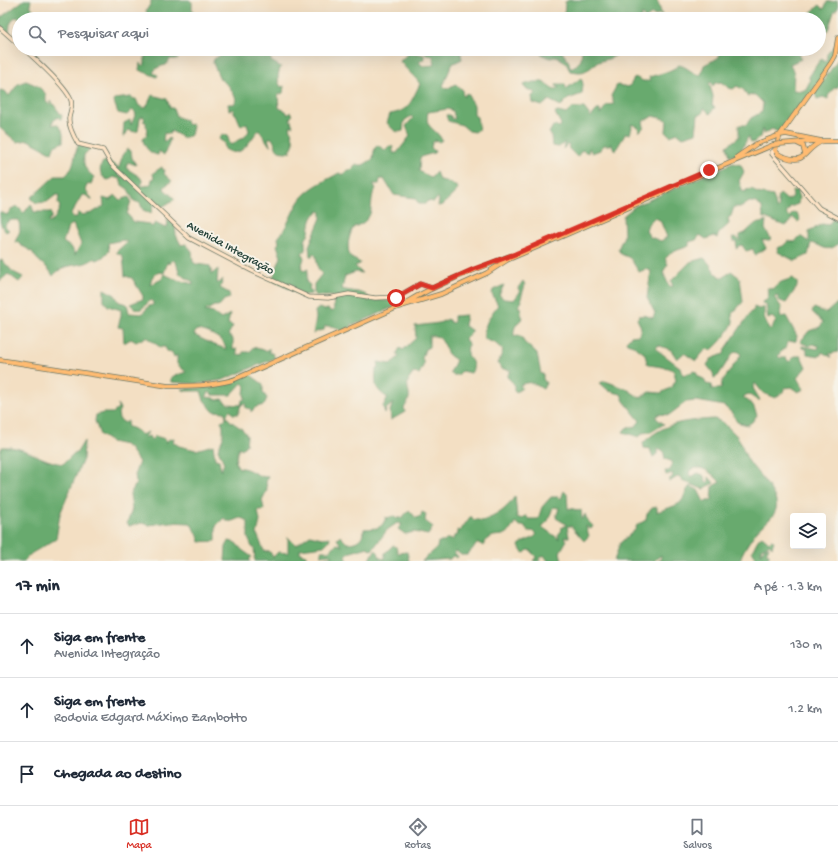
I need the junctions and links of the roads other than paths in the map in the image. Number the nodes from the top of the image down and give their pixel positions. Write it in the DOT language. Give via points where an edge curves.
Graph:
graph roads {
  1 [pos="0,28"];
  2 [pos="838,38"];
  3 [pos="12,39"];
  4 [pos="32,56"];
  5 [pos="788,124"];
  6 [pos="780,135"];
  7 [pos="793,135"];
  8 [pos="769,140"];
  9 [pos="823,141"];
  10 [pos="838,141"];
  11 [pos="795,142"];
  12 [pos="776,146"];
  13 [pos="804,155"];
  14 [pos="732,161"];
  15 [pos="673,187"];
  16 [pos="838,218"];
  17 [pos="468,272"];
  18 [pos="475,279"];
  19 [pos="428,288"];
  20 [pos="441,294"];
  21 [pos="398,307"];
  22 [pos="0,360"];
  1 -- 3 [label="main road"];
  2 -- 5 [label="main road" via="832,63"];
  4 -- 19 [label="main road, Avenida Integração" via="70,98 72,107 69,120 73,136 80,146 104,150 110,164 183,234 238,264 309,297 328,298 349,294 396,298 418,285 423,284"];
  5 -- 6 [label="main road"];
  5 -- 7 [label="main road" via="787,131"];
  6 -- 7 [label="main road"];
  6 -- 8 [label="main road"];
  6 -- 12 [label="main road"];
  7 -- 9 [label="main road"];
  8 -- 12 [label="main road" via="773,140"];
  8 -- 14 [label="main road" via="756,144"];
  9 -- 10 [label="main road"];
  9 -- 11 [label="main road"];
  9 -- 13 [label="main road" via="812,145"];
  11 -- 12 [label="main road"];
  11 -- 13 [label="main road" via="803,146"];
  12 -- 13 [label="main road" via="778,154 793,160 801,159"];
  12 -- 14 [label="main road"];
  12 -- 16 [label="main road" via="772,154 819,208"];
  14 -- 15 [label="main road"];
  15 -- 17 [label="main road"];
  15 -- 18 [label="main road" via="507,260"];
  17 -- 18 [label="main road" via="481,271"];
  17 -- 19 [label="main road"];
  18 -- 20 [label="main road"];
  19 -- 20 [label="main road" via="433,294"];
  19 -- 21 [label="main road"];
  20 -- 21 [label="main road"];
  21 -- 22 [label="main road" via="220,384 168,386"];
}
